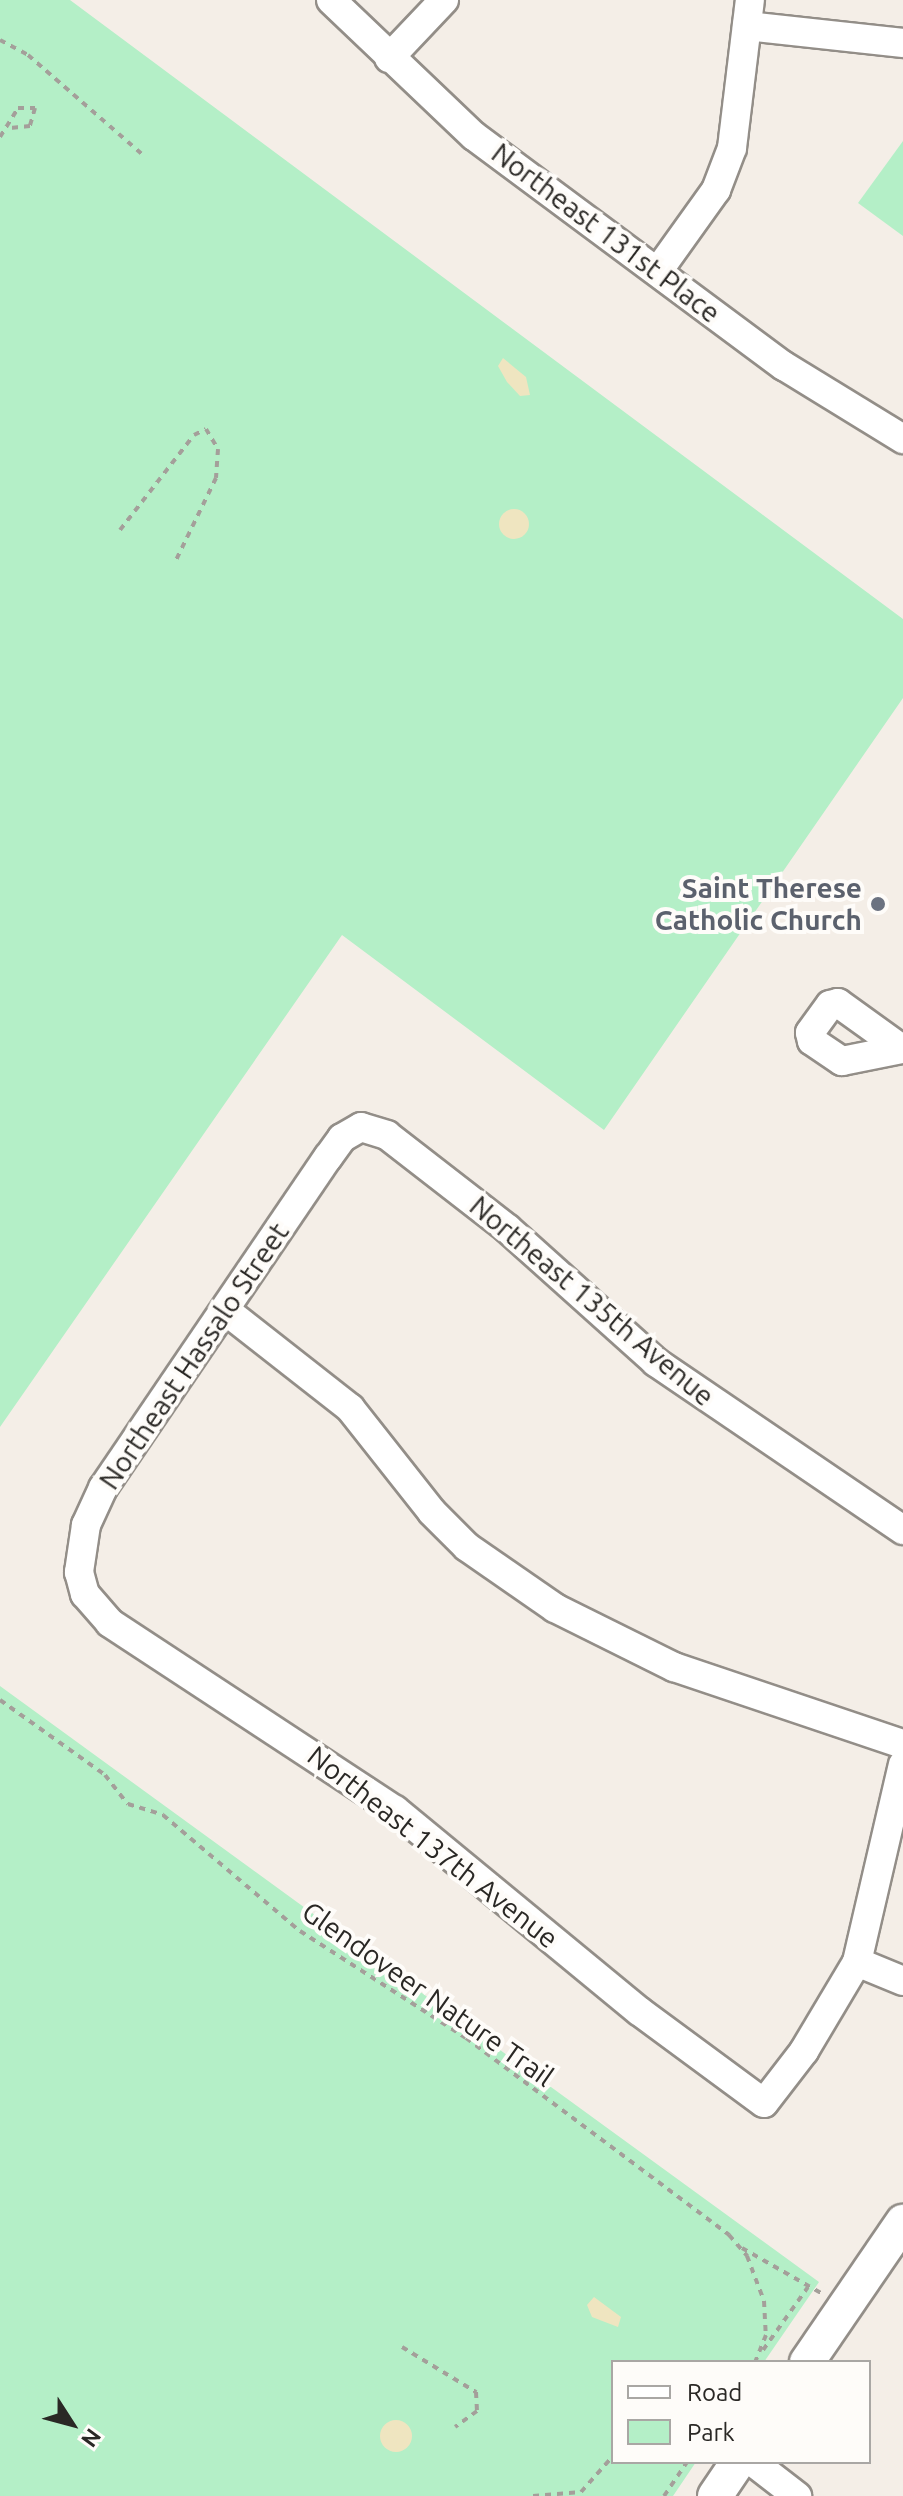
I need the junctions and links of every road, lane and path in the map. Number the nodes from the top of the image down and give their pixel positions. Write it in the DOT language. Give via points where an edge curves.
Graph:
graph roads {
  1 [pos="331,0"];
  2 [pos="444,0"];
  3 [pos="748,13"];
  4 [pos="0,40"];
  5 [pos="903,43"];
  6 [pos="389,58"];
  7 [pos="10,128"];
  8 [pos="0,137"];
  9 [pos="143,155"];
  10 [pos="658,271"];
  11 [pos="903,439"];
  12 [pos="120,530"];
  13 [pos="175,562"];
  14 [pos="361,1127"];
  15 [pos="225,1310"];
  16 [pos="903,1530"];
  17 [pos="93,1605"];
  18 [pos="0,1700"];
  19 [pos="903,1744"];
  20 [pos="903,1764"];
  21 [pos="896,1824"];
  22 [pos="857,1962"];
  23 [pos="903,1981"];
  24 [pos="903,2222"];
  25 [pos="740,2247"];
  26 [pos="402,2347"];
  27 [pos="757,2360"];
  28 [pos="808,2360"];
  29 [pos="455,2427"];
  30 [pos="611,2458"];
  31 [pos="686,2464"];
  32 [pos="737,2464"];
  33 [pos="756,2464"];
  34 [pos="533,2496"];
  35 [pos="664,2496"];
  36 [pos="715,2496"];
  37 [pos="797,2496"];
  1 -- 6 [label="street, Northeast 131st Place"];
  2 -- 6 [label="street"];
  3 -- 5 [label="street"];
  3 -- 10 [label="street" via="732,148 716,190"];
  4 -- 9 [label="path" via="28,55"];
  6 -- 10 [label="street, Northeast 131st Place" via="474,136"];
  7 -- 7 [label="path" via="30,126 35,108 18,108"];
  7 -- 8 [label="path"];
  10 -- 11 [label="street, Northeast 131st Place" via="784,366"];
  12 -- 13 [label="path" via="194,435 206,429 218,449 216,478"];
  14 -- 15 [label="street, Northeast Hassalo Street" via="342,1138"];
  14 -- 16 [label="street, Northeast 135th Avenue" via="387,1135 508,1229 656,1362"];
  15 -- 17 [label="street, Northeast Hassalo Street" via="103,1488 86,1525 79,1572"];
  15 -- 19 [label="street" via="350,1408 432,1512 467,1547 555,1608 674,1667"];
  17 -- 22 [label="street, Northeast 137th Avenue" via="110,1623 395,1810 639,2011 764,2103 804,2051"];
  18 -- 25 [label="path, Glendoveer Nature Trail" via="105,1775 128,1804 163,1815 300,1931 466,2038"];
  20 -- 21 [label="street"];
  21 -- 22 [label="street"];
  22 -- 23 [label="street"];
  24 -- 28 [label="main road"];
  25 -- 27 [label="path, Glendoveer Nature Trail" via="764,2301 766,2335"];
  25 -- 27 [label="path" via="808,2287"];
  26 -- 29 [label="path" via="476,2392 477,2411"];
  30 -- 34 [label="path" via="581,2492"];
  31 -- 35 [label="path"];
  32 -- 36 [label="main road"];
  33 -- 37 [label="street"];
}
